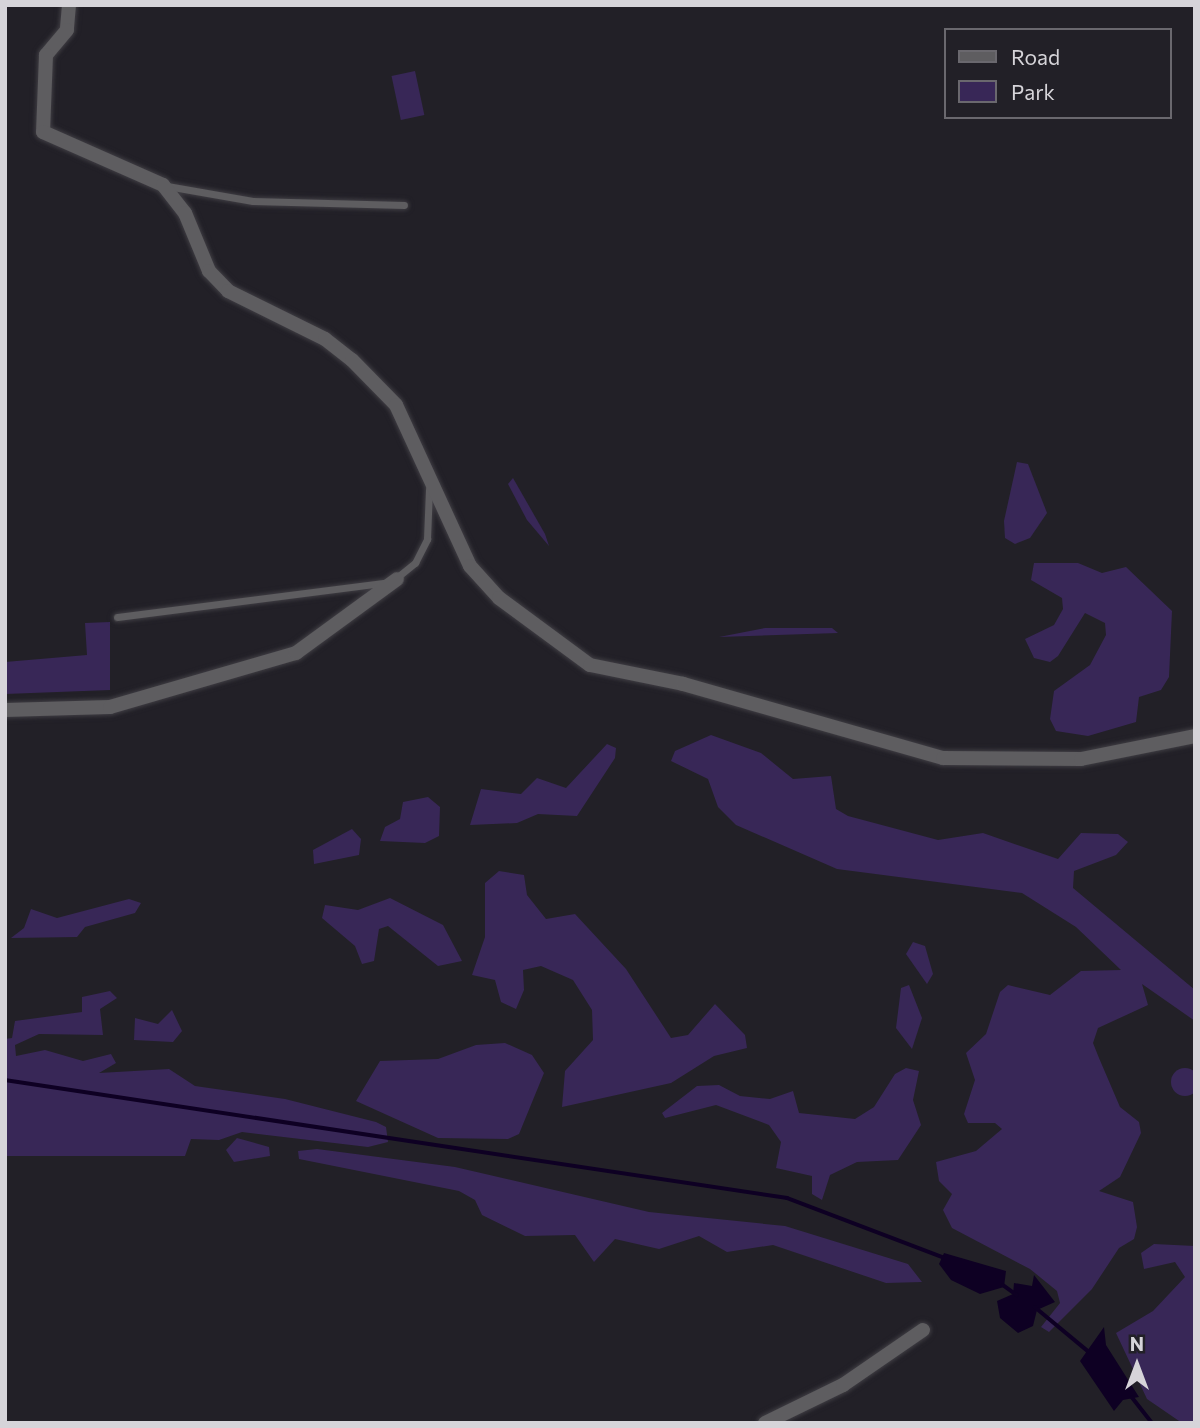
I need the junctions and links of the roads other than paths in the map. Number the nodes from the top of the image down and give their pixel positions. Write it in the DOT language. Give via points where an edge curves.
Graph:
graph roads {
  1 [pos="69,5"];
  2 [pos="163,185"];
  3 [pos="404,205"];
  4 [pos="422,457"];
  5 [pos="397,579"];
  6 [pos="117,617"];
  7 [pos="5,709"];
  8 [pos="1195,736"];
  9 [pos="923,1330"];
  10 [pos="765,1423"];
  1 -- 2 [label="street" via="67,30 46,55 44,132"];
  2 -- 3 [label="lane" via="253,201"];
  2 -- 4 [label="street" via="185,214 209,271 248,305 325,339 352,360 396,405"];
  4 -- 5 [label="lane" via="429,485 427,539 415,563"];
  4 -- 8 [label="street" via="480,578 590,665 709,691 943,758 1081,759"];
  5 -- 6 [label="lane" via="323,595"];
  5 -- 7 [label="street" via="296,653 110,707"];
  9 -- 10 [label="street" via="843,1385"];
}
